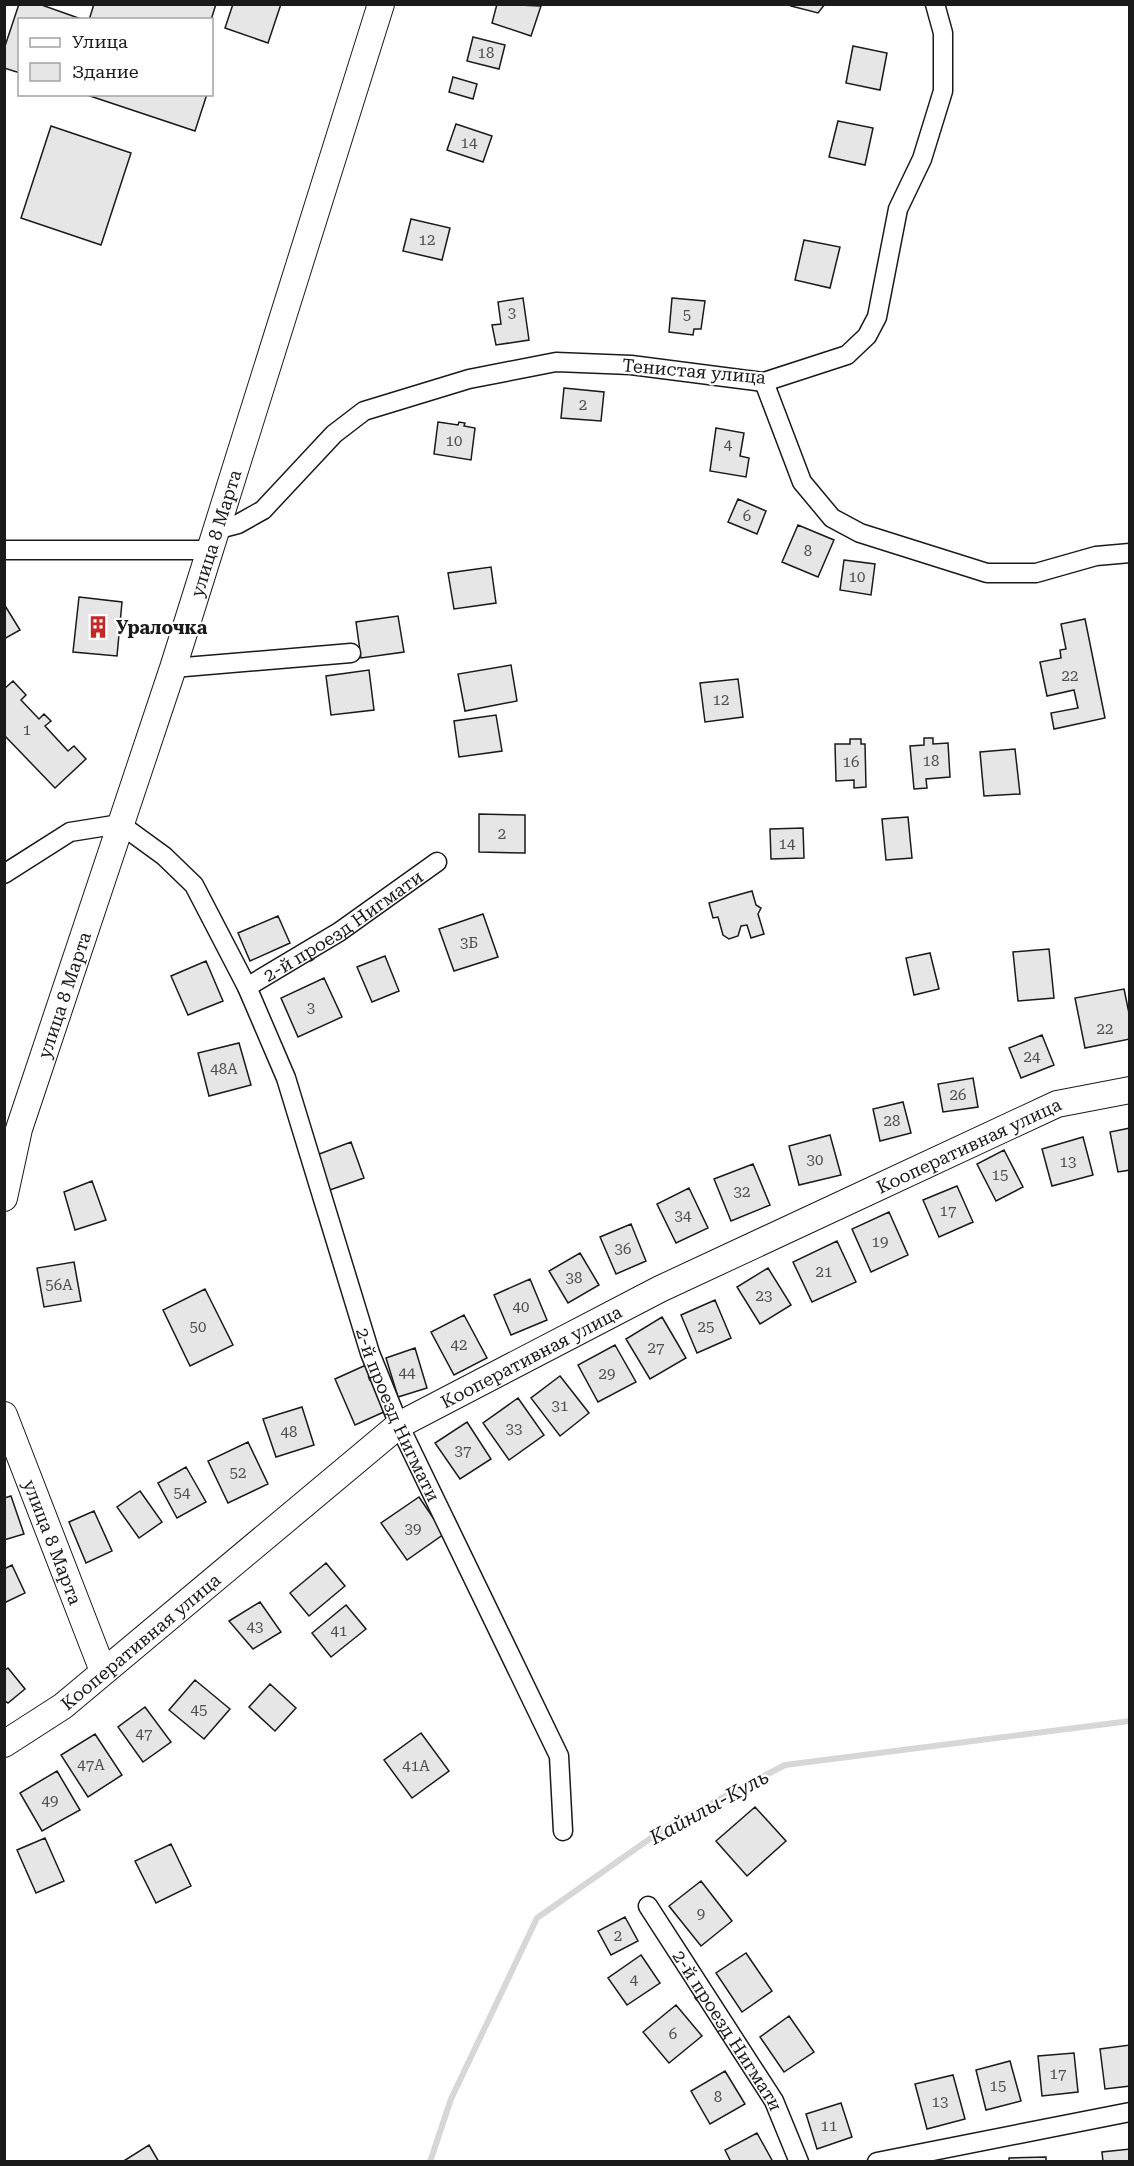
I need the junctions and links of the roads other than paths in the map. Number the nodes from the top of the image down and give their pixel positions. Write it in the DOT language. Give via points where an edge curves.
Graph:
graph roads {
  1 [pos="381,4"];
  2 [pos="935,4"];
  3 [pos="764,381"];
  4 [pos="212,540"];
  5 [pos="4,550"];
  6 [pos="1130,553"];
  7 [pos="351,653"];
  8 [pos="173,668"];
  9 [pos="120,824"];
  10 [pos="437,862"];
  11 [pos="4,874"];
  12 [pos="247,987"];
  13 [pos="1130,1090"];
  14 [pos="4,1198"];
  15 [pos="4,1415"];
  16 [pos="399,1425"];
  17 [pos="103,1671"];
  18 [pos="4,1744"];
  19 [pos="563,1831"];
  20 [pos="648,1906"];
  21 [pos="1130,2112"];
  22 [pos="799,2162"];
  23 [pos="877,2162"];
  1 -- 4 [label="main road, улица 8 Марта"];
  2 -- 3 [label="street, Тенистая улица" via="943,33 943,91 922,159 898,209 878,317 867,336 847,355"];
  3 -- 4 [label="street, Тенистая улица" via="631,365 556,362 470,379 364,411 334,434 263,510"];
  3 -- 6 [label="street" via="802,482 832,518 860,533 987,573 1036,573 1096,556"];
  4 -- 5 [label="street, Тенистая улица"];
  4 -- 8 [label="main road, улица 8 Марта"];
  7 -- 8 [label="street"];
  8 -- 9 [label="main road, улица 8 Марта"];
  9 -- 11 [label="street" via="70,832"];
  9 -- 12 [label="street, 2-й проезд Нигмати" via="164,856 194,885"];
  9 -- 14 [label="main road, улица 8 Марта" via="19,1129"];
  10 -- 12 [label="street, 2-й проезд Нигмати" via="339,932"];
  12 -- 16 [label="street, 2-й проезд Нигмати" via="286,1078 370,1353"];
  13 -- 16 [label="main road, Кооперативная улица" via="1057,1104 660,1289"];
  15 -- 17 [label="main road, улица 8 Марта"];
  16 -- 17 [label="main road, Кооперативная улица"];
  16 -- 19 [label="street, 2-й проезд Нигмати" via="559,1756"];
  17 -- 18 [label="main road, Кооперативная улица" via="63,1706"];
  20 -- 22 [label="street, 2-й проезд Нигмати" via="774,2101"];
  21 -- 23 [label="street"];
}
